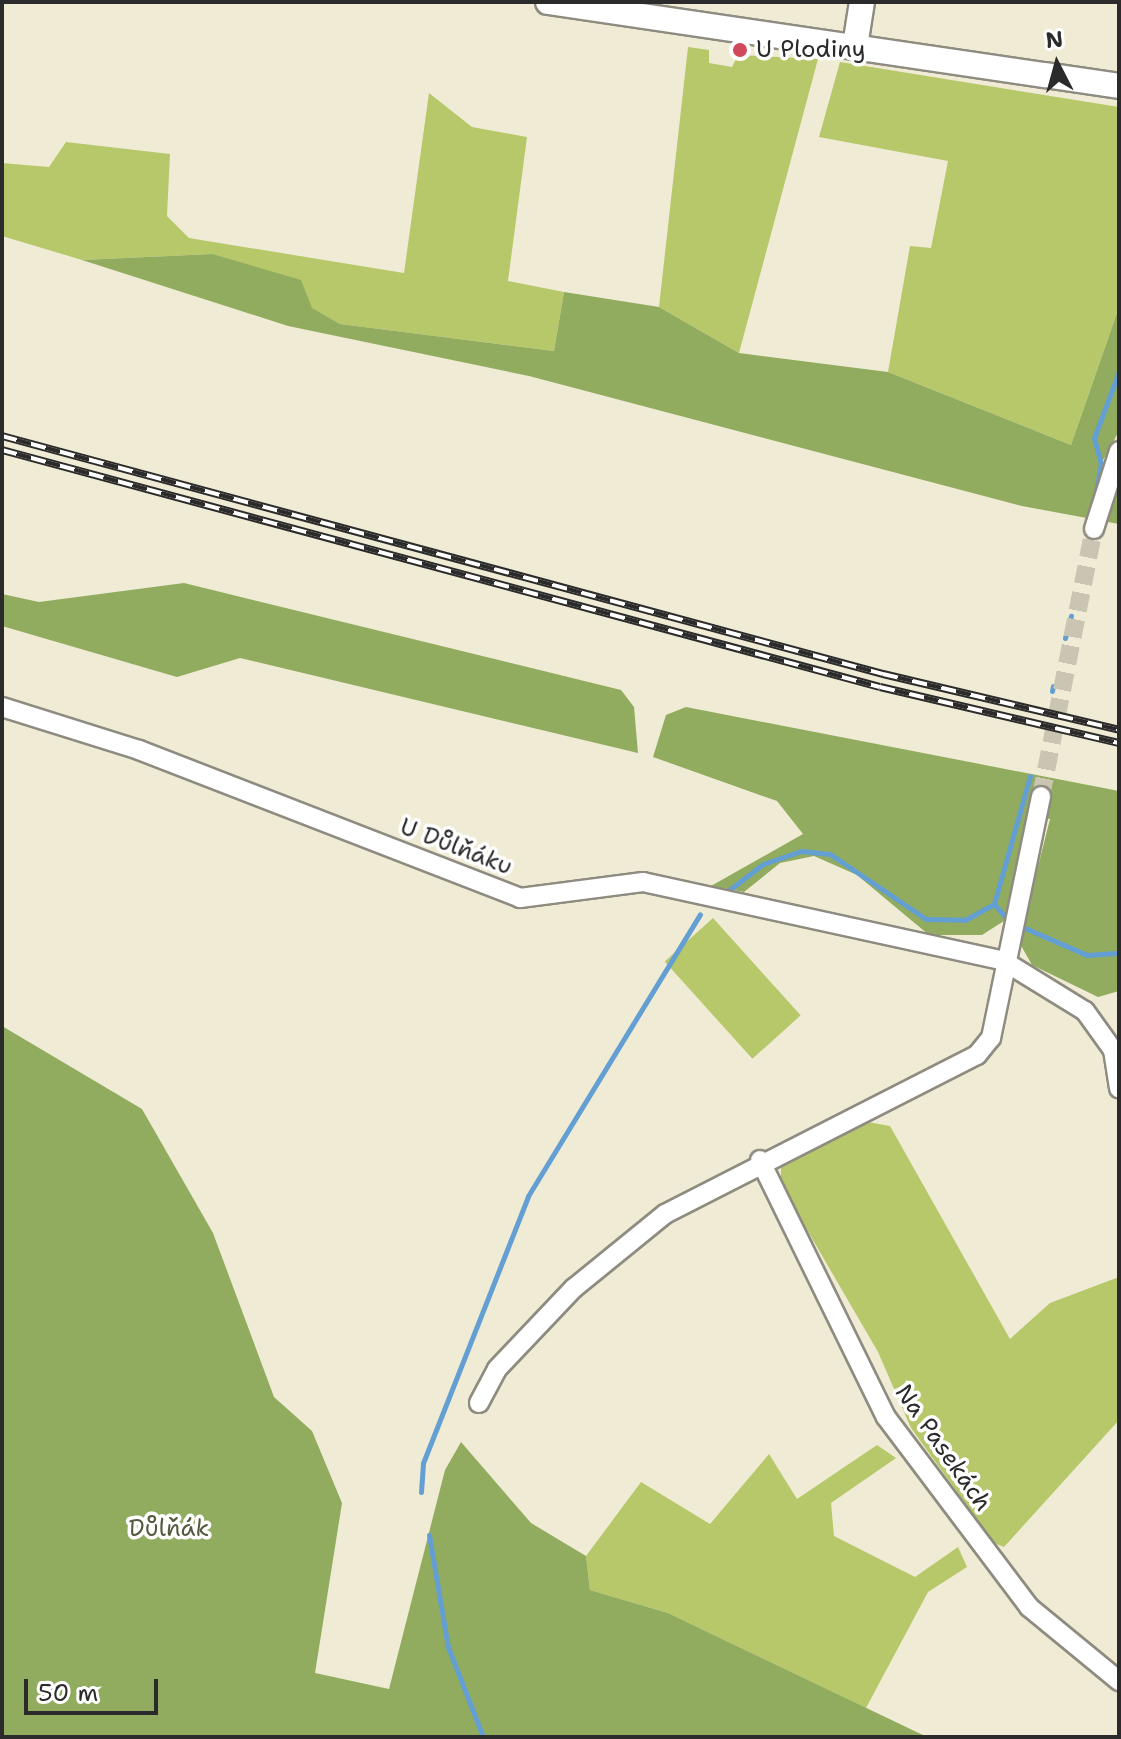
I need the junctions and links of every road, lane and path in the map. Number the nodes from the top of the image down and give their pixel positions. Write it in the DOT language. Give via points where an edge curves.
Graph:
graph roads {
  1 [pos="548,2"];
  2 [pos="862,2"];
  3 [pos="855,46"];
  4 [pos="1119,86"];
  5 [pos="1119,451"];
  6 [pos="1094,529"];
  7 [pos="2,707"];
  8 [pos="1041,796"];
  9 [pos="1002,960"];
  10 [pos="1119,1089"];
  11 [pos="760,1160"];
  12 [pos="479,1403"];
  13 [pos="1119,1681"];
  1 -- 3 [label="street"];
  2 -- 3 [label="street"];
  3 -- 4 [label="street"];
  5 -- 6 [label="street"];
  7 -- 9 [label="street, U Důlňáku" via="139,750 520,898 643,882"];
  8 -- 9 [label="street"];
  9 -- 10 [label="street" via="1085,1011 1113,1050"];
  9 -- 11 [label="street" via="991,1038 977,1055"];
  11 -- 12 [label="street" via="665,1214 574,1288 497,1369"];
  11 -- 13 [label="street, Na Pasekách" via="886,1417 1029,1607"];
}
